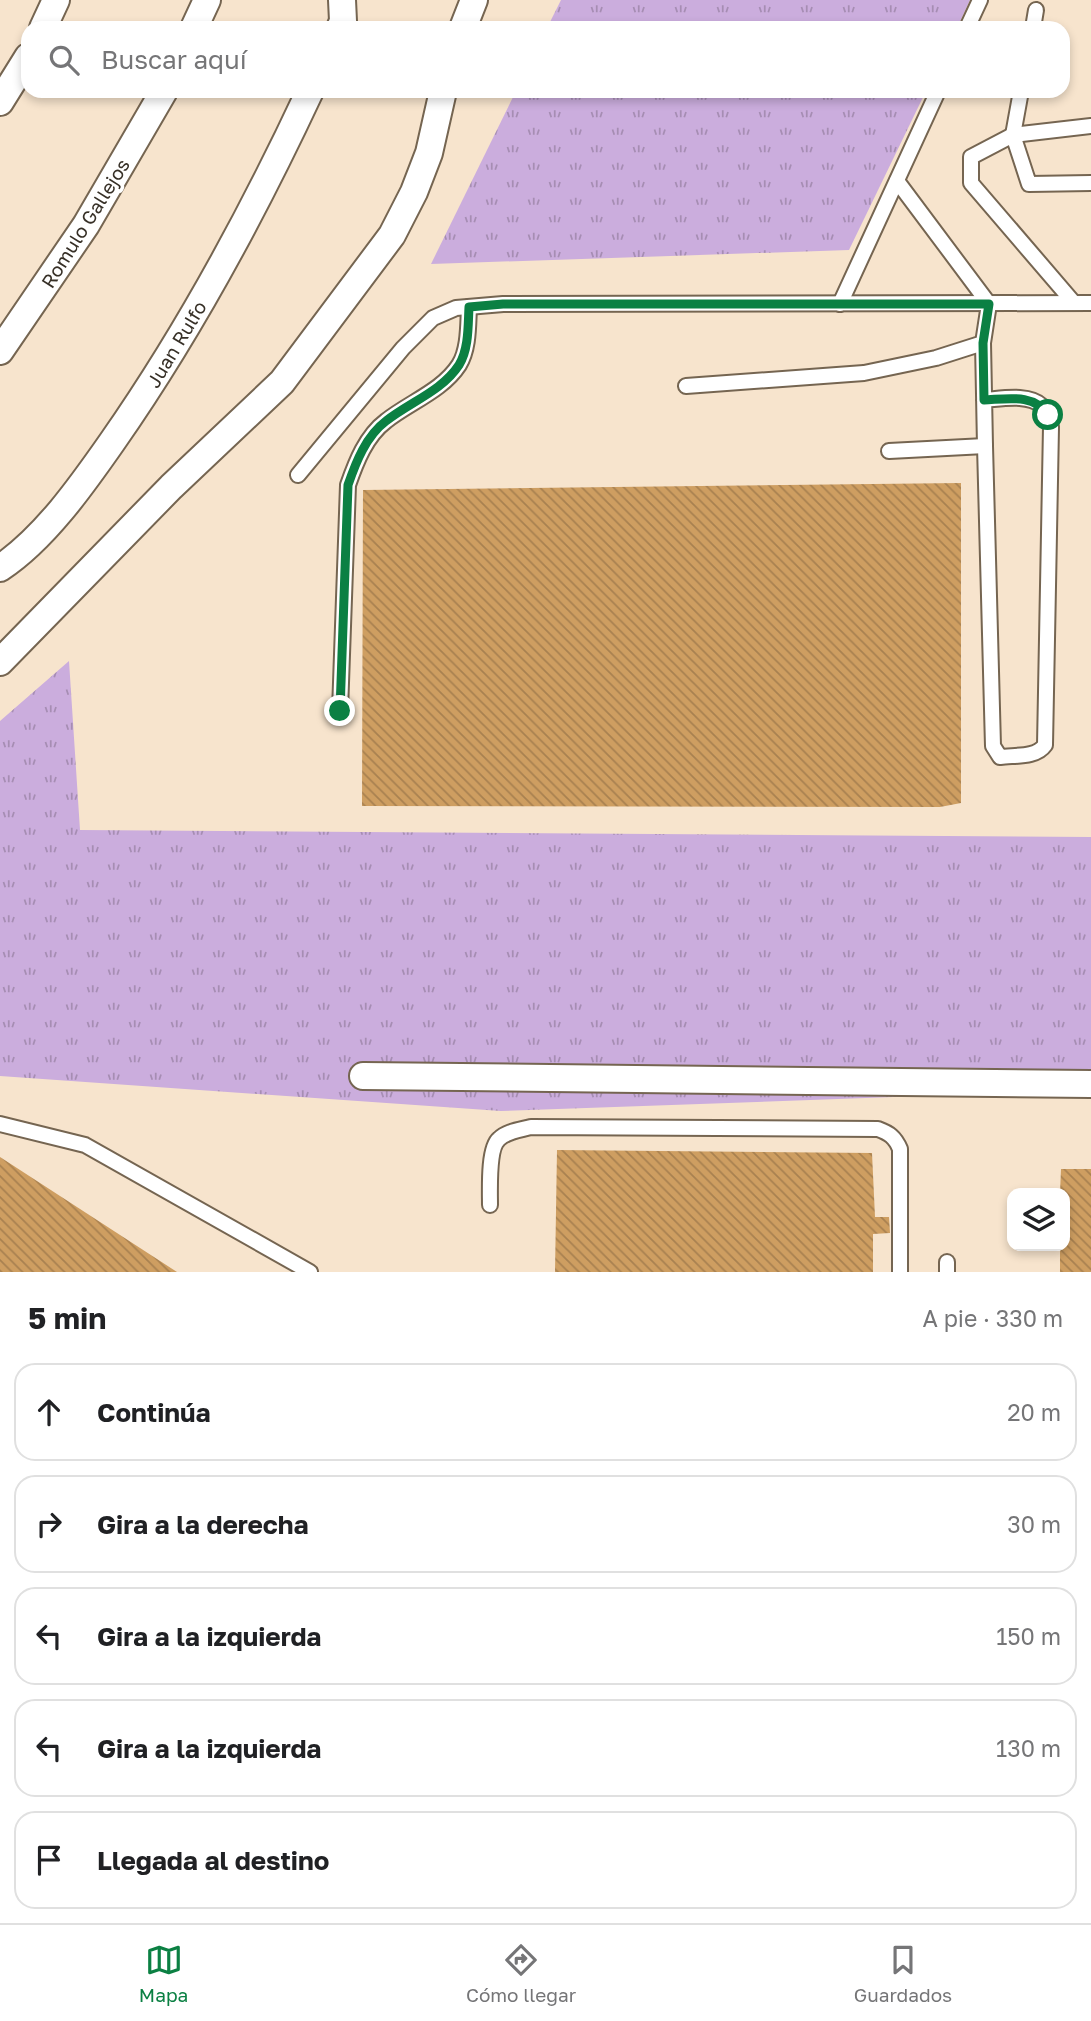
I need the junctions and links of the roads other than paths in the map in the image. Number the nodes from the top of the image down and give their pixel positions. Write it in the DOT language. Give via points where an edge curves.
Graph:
graph roads {
  1 [pos="56,0"];
  2 [pos="207,0"];
  3 [pos="342,0"];
  4 [pos="474,0"];
  5 [pos="980,0"];
  6 [pos="1036,10"];
  7 [pos="46,21"];
  8 [pos="197,21"];
  9 [pos="343,21"];
  10 [pos="466,21"];
  11 [pos="970,21"];
  12 [pos="1034,21"];
  13 [pos="21,68"];
  14 [pos="160,98"];
  15 [pos="307,98"];
  16 [pos="441,98"];
  17 [pos="936,98"];
  18 [pos="1020,98"];
  19 [pos="0,102"];
  20 [pos="1091,126"];
  21 [pos="1013,135"];
  22 [pos="897,181"];
  23 [pos="1091,183"];
  24 [pos="1074,303"];
  25 [pos="1091,303"];
  26 [pos="840,304"];
  27 [pos="989,304"];
  28 [pos="469,307"];
  29 [pos="983,343"];
  30 [pos="0,351"];
  31 [pos="686,386"];
  32 [pos="984,400"];
  33 [pos="985,446"];
  34 [pos="890,451"];
  35 [pos="298,475"];
  36 [pos="0,568"];
  37 [pos="0,662"];
  38 [pos="340,711"];
  39 [pos="363,1076"];
  40 [pos="1091,1084"];
  41 [pos="0,1124"];
  42 [pos="490,1205"];
  43 [pos="310,1272"];
  44 [pos="900,1272"];
  1 -- 7 [label="street"];
  2 -- 8 [label="street"];
  3 -- 9 [label="street"];
  4 -- 10 [label="street"];
  5 -- 11 [label="lane"];
  6 -- 12 [label="lane"];
  13 -- 19 [label="street"];
  14 -- 30 [label="street, Romulo Gallejos" via="86,225"];
  15 -- 36 [label="street, Juan Rulfo" via="226,257 152,385 88,477"];
  16 -- 37 [label="street" via="429,153 392,235 282,382"];
  17 -- 22 [label="lane"];
  18 -- 21 [label="lane"];
  20 -- 21 [label="lane"];
  21 -- 23 [label="lane" via="1029,184"];
  21 -- 24 [label="lane" via="971,157 971,183"];
  22 -- 26 [label="lane"];
  22 -- 27 [label="lane"];
  24 -- 25 [label="lane"];
  24 -- 27 [label="lane"];
  26 -- 27 [label="lane"];
  26 -- 28 [label="lane"];
  27 -- 29 [label="lane"];
  28 -- 35 [label="lane" via="433,318"];
  28 -- 38 [label="lane" via="460,363 445,380 384,422 358,455 348,485"];
  29 -- 31 [label="lane" via="864,373"];
  29 -- 32 [label="lane"];
  32 -- 33 [label="lane"];
  32 -- 33 [label="lane" via="1030,400 1042,405 1051,428 1045,745 1034,754 1000,757 993,746"];
  33 -- 34 [label="lane"];
  39 -- 40 [label="street"];
  41 -- 43 [label="lane" via="85,1145"];
  42 -- 44 [label="lane" via="493,1146 500,1138 531,1127 878,1129 897,1140 900,1149"];
}
